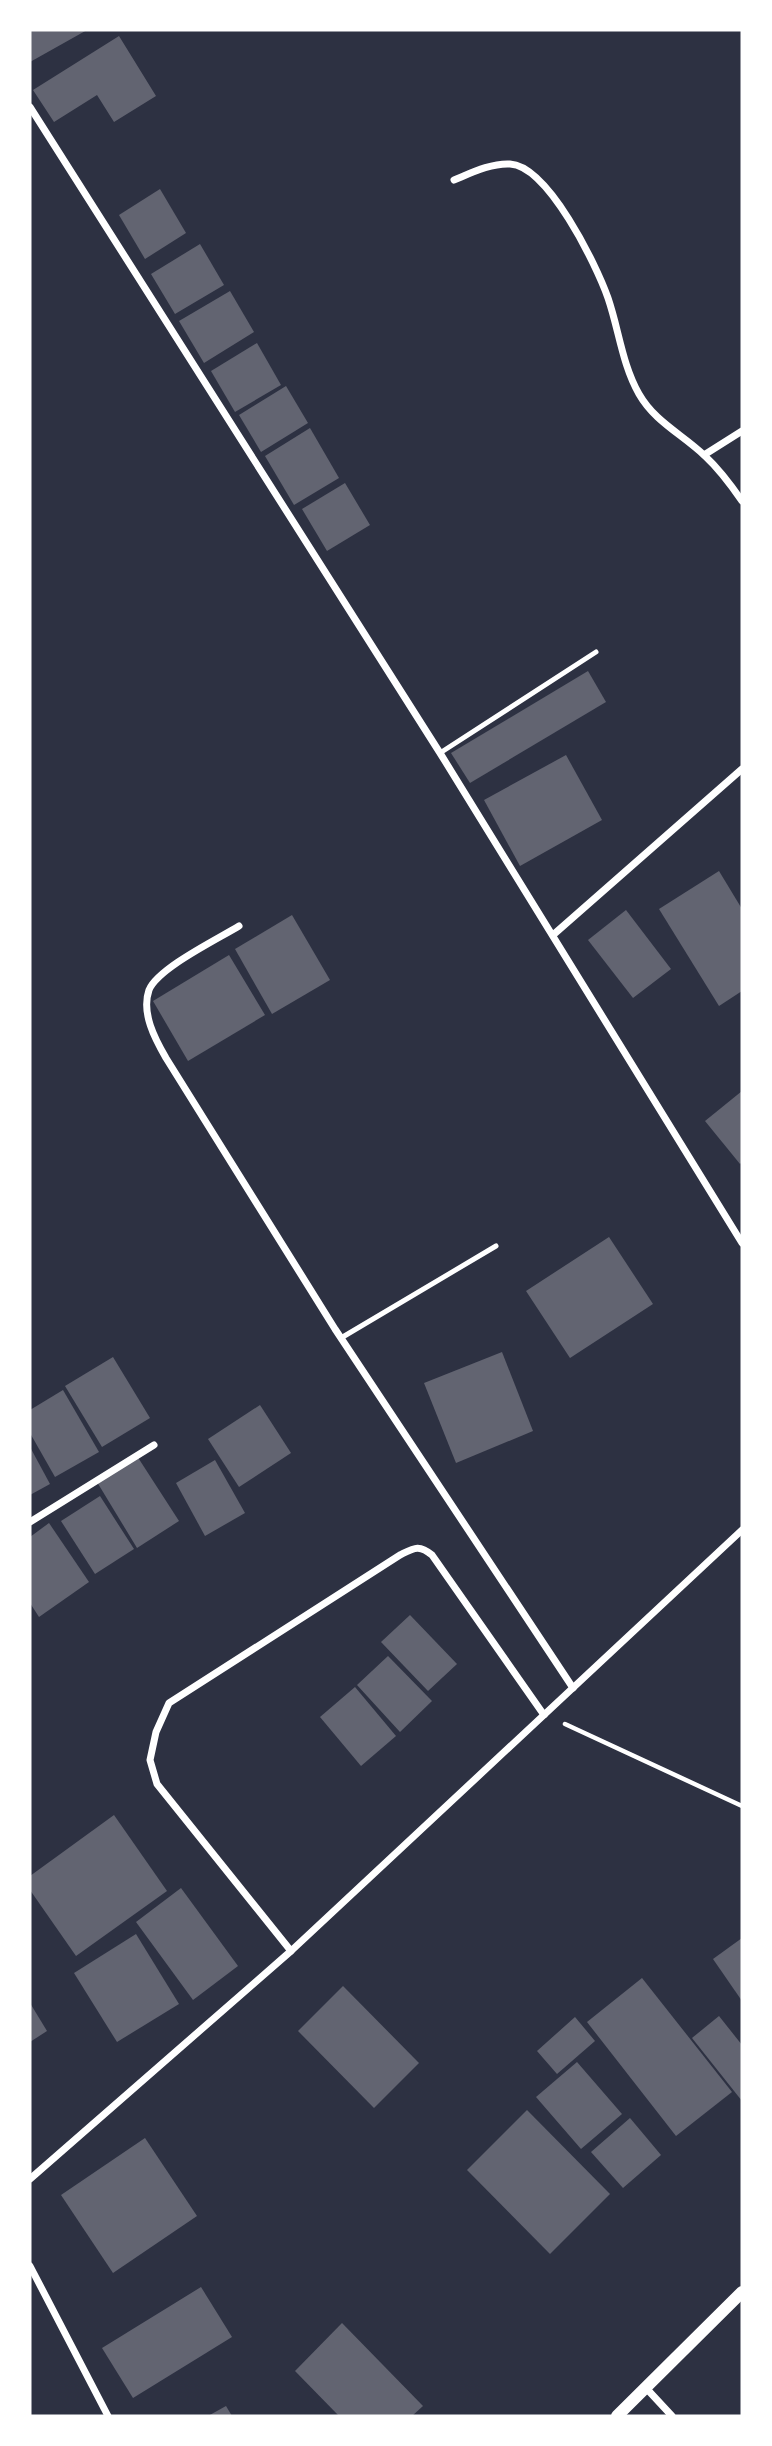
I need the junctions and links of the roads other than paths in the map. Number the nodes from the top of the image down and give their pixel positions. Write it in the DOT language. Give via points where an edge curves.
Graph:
graph roads {
  1 [pos="30,107"];
  2 [pos="454,180"];
  3 [pos="742,431"];
  4 [pos="704,455"];
  5 [pos="742,501"];
  6 [pos="596,652"];
  7 [pos="440,753"];
  8 [pos="742,769"];
  9 [pos="239,926"];
  10 [pos="553,935"];
  11 [pos="742,1243"];
  12 [pos="496,1246"];
  13 [pos="341,1338"];
  14 [pos="154,1445"];
  15 [pos="30,1522"];
  16 [pos="742,1530"];
  17 [pos="573,1688"];
  18 [pos="544,1715"];
  19 [pos="292,1951"];
  20 [pos="30,2179"];
  21 [pos="30,2266"];
  22 [pos="742,2292"];
  23 [pos="646,2388"];
  24 [pos="108,2416"];
  25 [pos="617,2416"];
  26 [pos="672,2416"];
  1 -- 7 [label="street"];
  2 -- 4 [label="street" via="487,167 511,164 527,169 547,187 574,228 608,298 624,360 638,392 650,411"];
  3 -- 4 [label="street"];
  4 -- 5 [label="street"];
  6 -- 7 [label="lane"];
  7 -- 10 [label="street"];
  8 -- 10 [label="street"];
  9 -- 13 [label="street" via="164,971 149,989 152,1031"];
  10 -- 11 [label="street"];
  12 -- 13 [label="lane"];
  13 -- 17 [label="street"];
  14 -- 15 [label="street"];
  16 -- 17 [label="street"];
  17 -- 18 [label="street"];
  18 -- 19 [label="street"];
  18 -- 19 [label="street" via="432,1555 417,1546 169,1703 150,1760 158,1784"];
  19 -- 20 [label="street"];
  21 -- 24 [label="street"];
  22 -- 23 [label="street"];
  23 -- 25 [label="street"];
  23 -- 26 [label="street"];
}
